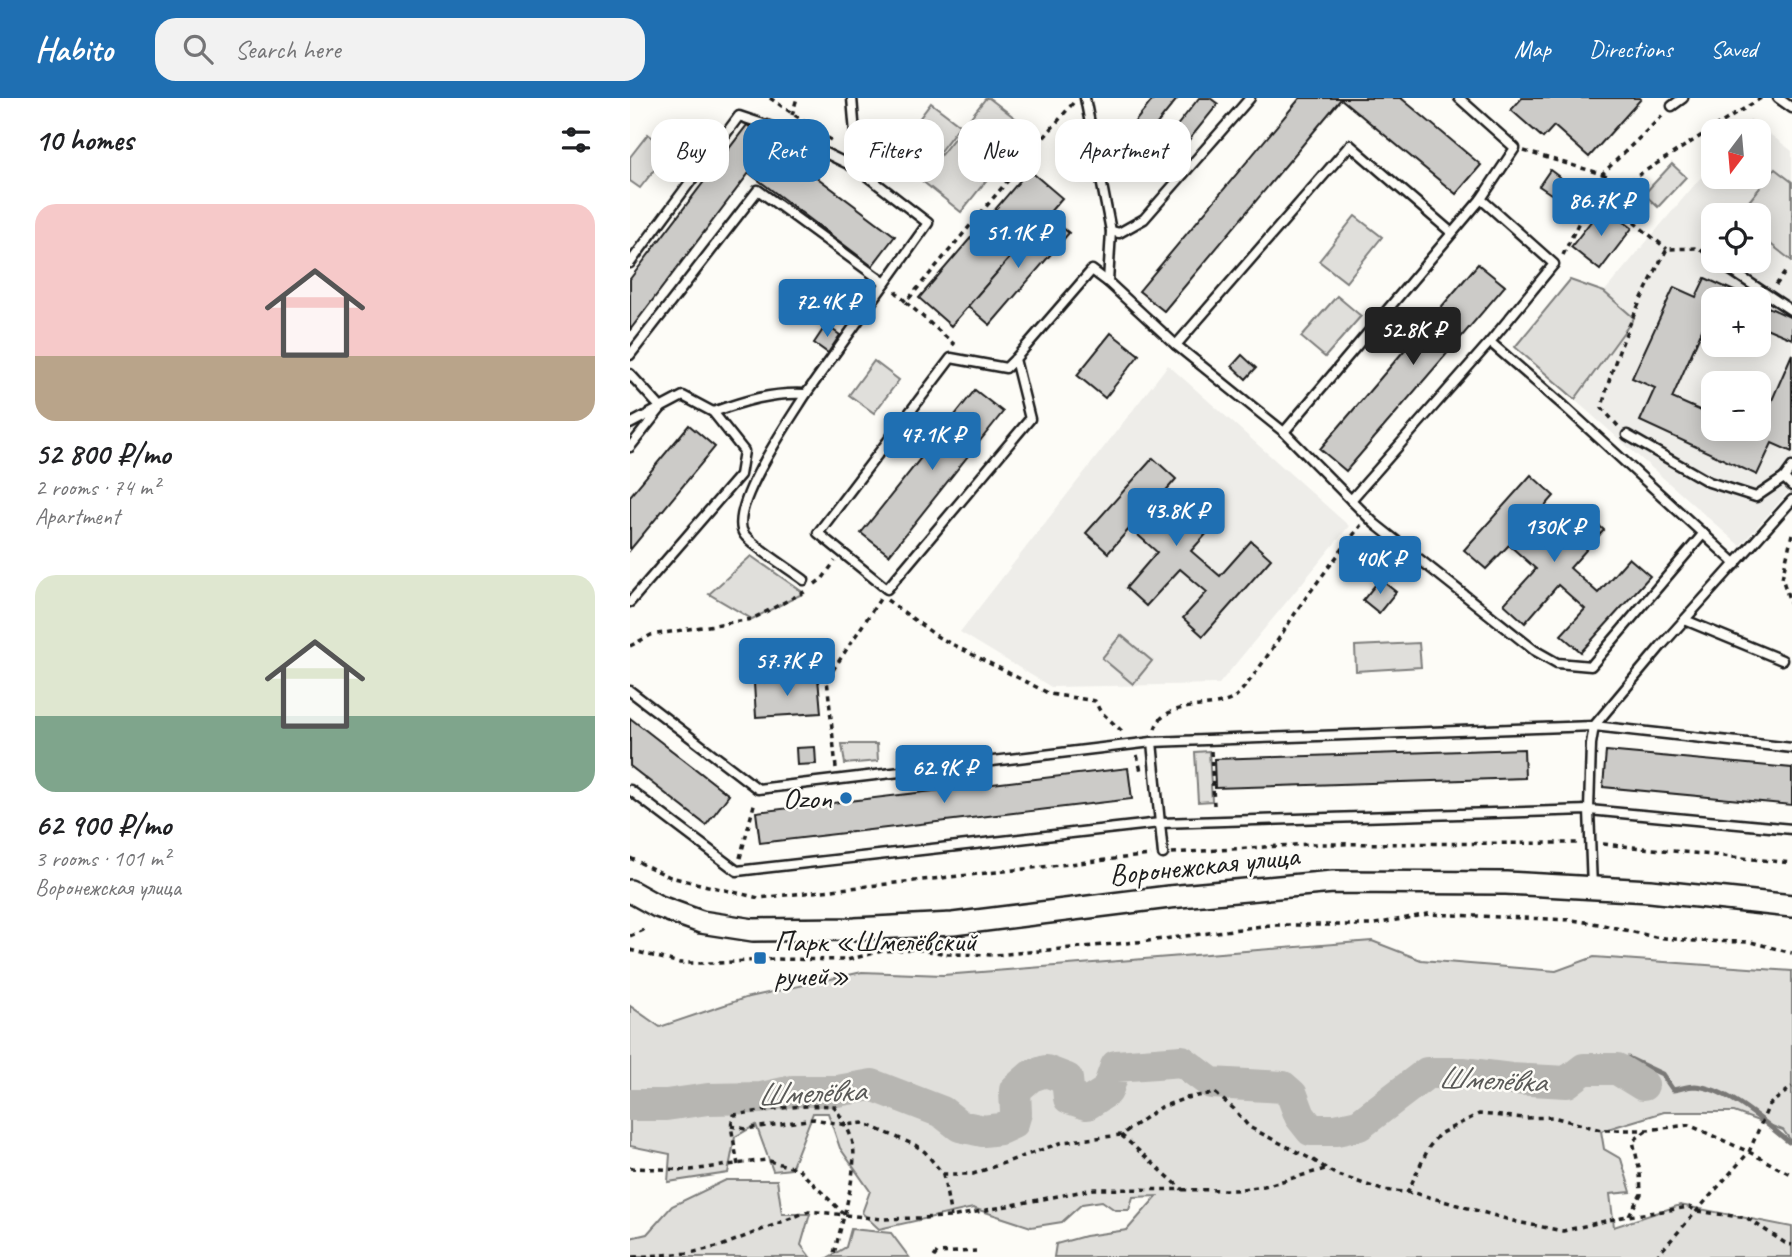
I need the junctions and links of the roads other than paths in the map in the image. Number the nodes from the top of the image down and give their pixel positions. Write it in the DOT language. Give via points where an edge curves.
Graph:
graph roads {
  1 [pos="852,98"];
  2 [pos="1085,98"];
  3 [pos="1250,98"];
  4 [pos="1459,98"];
  5 [pos="1684,98"];
  6 [pos="1778,98"];
  7 [pos="1672,106"];
  8 [pos="1792,108"];
  9 [pos="854,119"];
  10 [pos="844,162"];
  11 [pos="875,182"];
  12 [pos="1481,199"];
  13 [pos="1111,231"];
  14 [pos="1452,233"];
  15 [pos="630,263"];
  16 [pos="1735,273"];
  17 [pos="1108,282"];
  18 [pos="885,283"];
  19 [pos="1792,311"];
  20 [pos="1490,342"];
  21 [pos="1176,345"];
  22 [pos="630,355"];
  23 [pos="1015,359"];
  24 [pos="630,374"];
  25 [pos="806,394"];
  26 [pos="661,408"];
  27 [pos="713,412"];
  28 [pos="630,425"];
  29 [pos="1284,432"];
  30 [pos="1627,435"];
  31 [pos="630,447"];
  32 [pos="1792,467"];
  33 [pos="1784,478"];
  34 [pos="1792,486"];
  35 [pos="1351,500"];
  36 [pos="1792,500"];
  37 [pos="1704,533"];
  38 [pos="1736,564"];
  39 [pos="804,580"];
  40 [pos="630,603"];
  41 [pos="1685,620"];
  42 [pos="1782,660"];
  43 [pos="630,691"];
  44 [pos="1594,726"];
  45 [pos="1152,742"];
  46 [pos="1792,748"];
  47 [pos="630,790"];
  48 [pos="1589,810"];
  49 [pos="1160,823"];
  50 [pos="1792,829"];
  51 [pos="1163,854"];
  52 [pos="1592,888"];
  53 [pos="630,891"];
  54 [pos="1792,906"];
  1 -- 9 [label="lane"];
  2 -- 13 [label="lane"];
  3 -- 13 [label="lane" via="1144,219 1119,233"];
  4 -- 12 [label="lane" via="1516,148"];
  5 -- 7 [label="lane"];
  6 -- 8 [label="lane"];
  10 -- 15 [label="lane" via="739,116"];
  11 -- 18 [label="lane" via="928,223"];
  12 -- 14 [label="lane"];
  12 -- 20 [label="lane" via="1554,264"];
  13 -- 17 [label="lane"];
  14 -- 21 [label="lane" via="1350,145"];
  14 -- 29 [label="lane"];
  16 -- 19 [label="lane"];
  17 -- 21 [label="lane"];
  17 -- 23 [label="lane" via="1092,270"];
  18 -- 22 [label="lane" via="758,190"];
  18 -- 25 [label="lane"];
  20 -- 35 [label="lane"];
  20 -- 37 [label="lane"];
  21 -- 29 [label="lane"];
  23 -- 23 [label="lane" via="1030,419 887,589 818,533 951,358 1006,368"];
  24 -- 26 [label="lane"];
  25 -- 27 [label="lane" via="755,398"];
  25 -- 39 [label="lane" via="767,456 741,510 740,522 744,535"];
  26 -- 27 [label="lane" via="683,396"];
  26 -- 28 [label="lane"];
  26 -- 31 [label="lane"];
  27 -- 40 [label="lane" via="744,451 740,475"];
  29 -- 35 [label="lane"];
  30 -- 33 [label="lane" via="1709,482 1756,497"];
  32 -- 33 [label="lane"];
  33 -- 34 [label="lane"];
  35 -- 37 [label="lane" via="1534,650 1557,663 1591,666"];
  36 -- 38 [label="lane"];
  37 -- 38 [label="lane"];
  38 -- 41 [label="lane"];
  41 -- 42 [label="lane"];
  41 -- 44 [label="lane"];
  43 -- 45 [label="lane" via="758,789"];
  44 -- 45 [label="lane"];
  44 -- 46 [label="lane"];
  44 -- 48 [label="lane"];
  45 -- 49 [label="lane"];
  47 -- 49 [label="lane" via="737,871"];
  48 -- 49 [label="lane"];
  48 -- 50 [label="lane"];
  48 -- 52 [label="lane"];
  49 -- 51 [label="lane"];
  52 -- 53 [label="street, Воронежская улица" via="1332,882 953,923 777,930 701,922"];
  52 -- 54 [label="street, Воронежская улица"];
}
